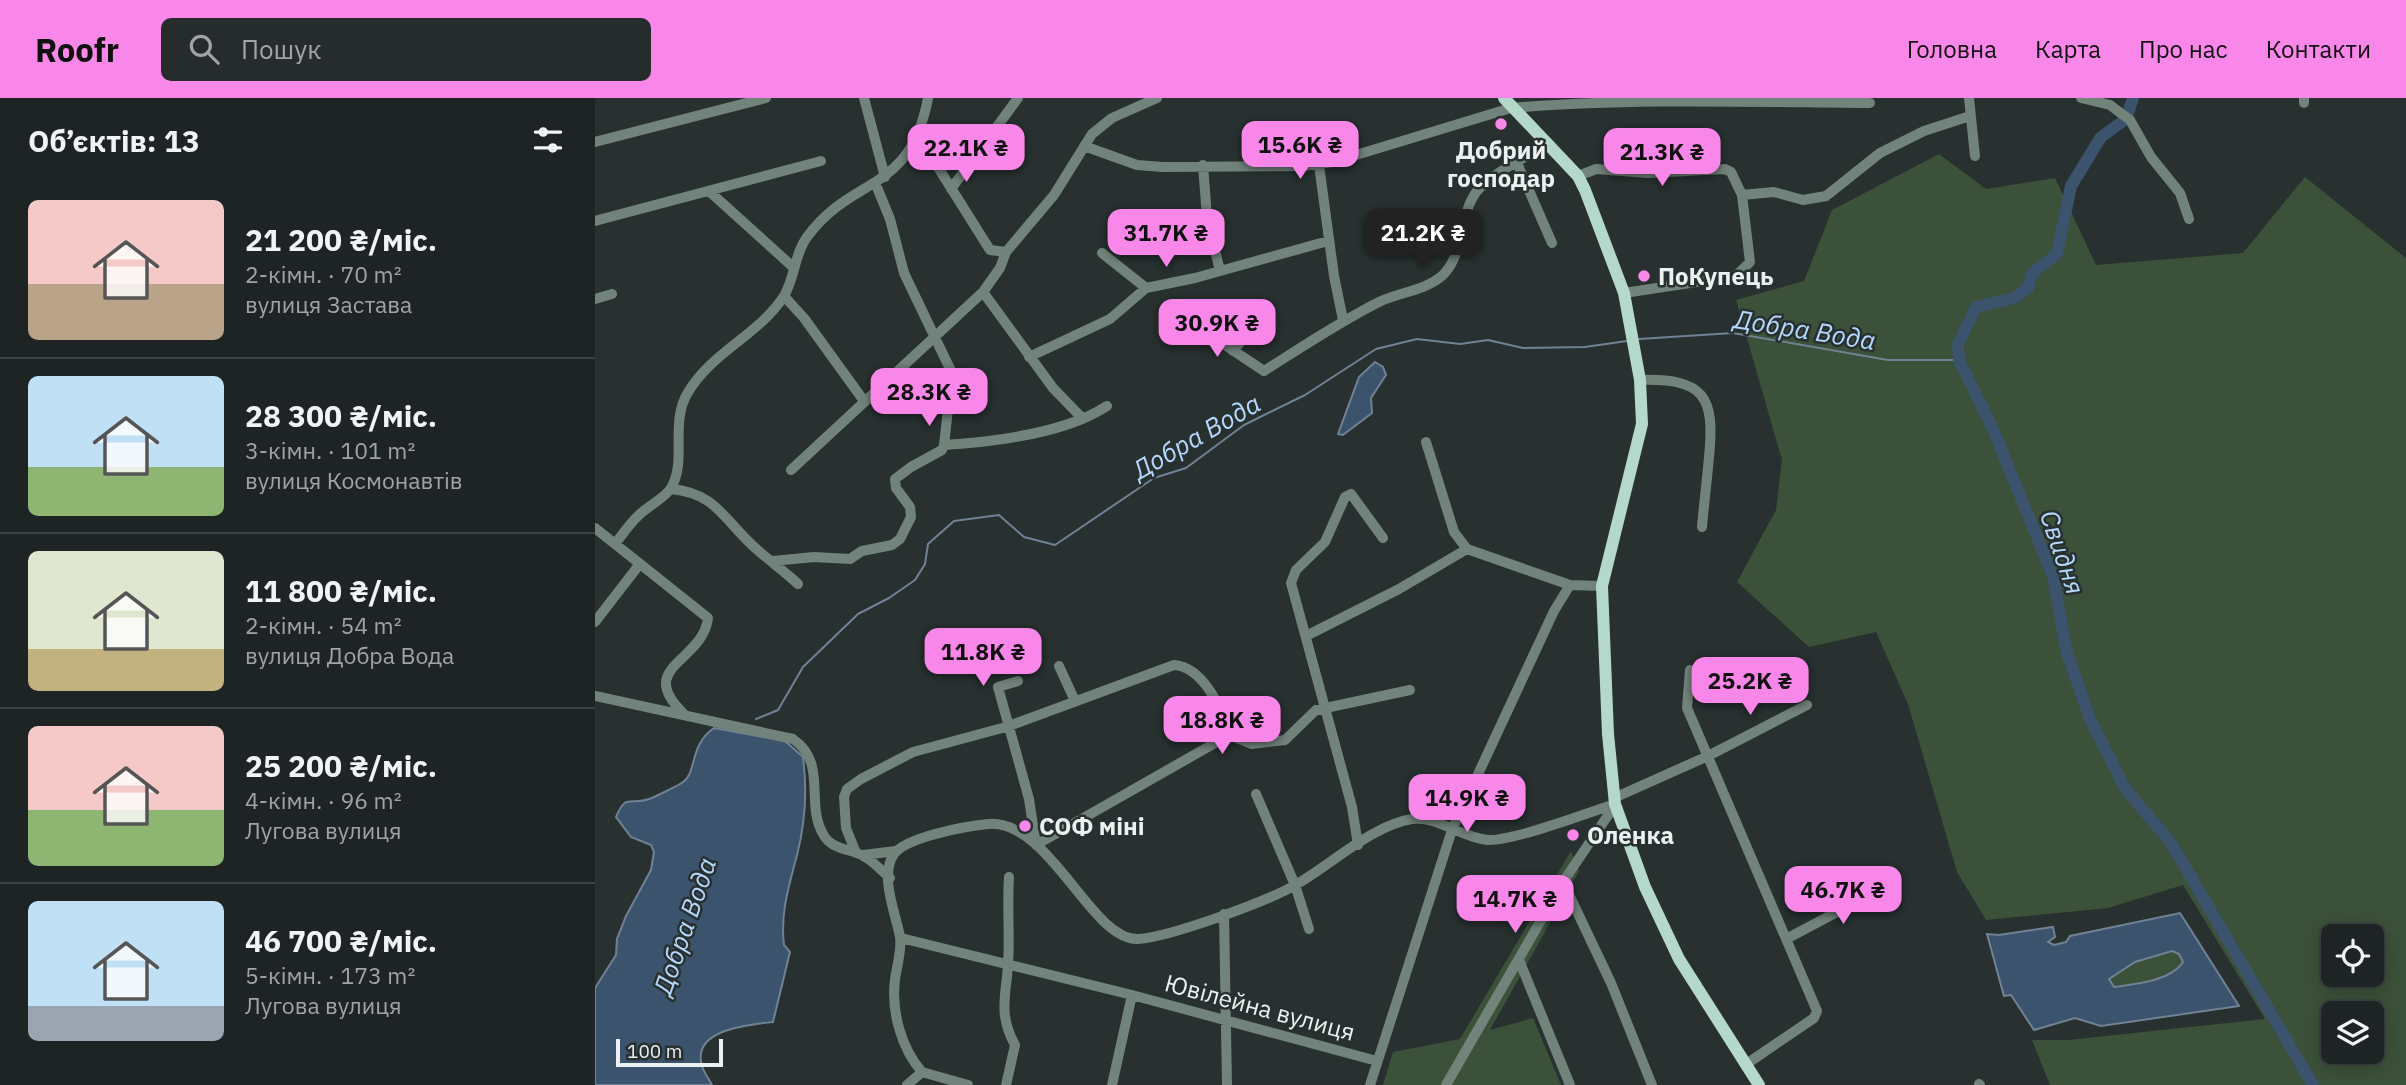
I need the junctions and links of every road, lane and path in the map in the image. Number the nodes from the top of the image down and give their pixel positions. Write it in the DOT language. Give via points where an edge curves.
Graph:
graph roads {
  1 [pos="766,98"];
  2 [pos="864,98"];
  3 [pos="928,98"];
  4 [pos="1018,98"];
  5 [pos="1157,98"];
  6 [pos="1970,98"];
  7 [pos="2081,98"];
  8 [pos="1508,103"];
  9 [pos="1870,103"];
  10 [pos="1970,116"];
  11 [pos="595,142"];
  12 [pos="916,142"];
  13 [pos="1548,143"];
  14 [pos="1084,146"];
  15 [pos="1975,156"];
  16 [pos="821,160"];
  17 [pos="1517,163"];
  18 [pos="1203,165"];
  19 [pos="1319,165"];
  20 [pos="1578,176"];
  21 [pos="881,181"];
  22 [pos="951,189"];
  23 [pos="710,192"];
  24 [pos="1742,195"];
  25 [pos="2189,219"];
  26 [pos="595,221"];
  27 [pos="1328,241"];
  28 [pos="1552,243"];
  29 [pos="1006,252"];
  30 [pos="1102,253"];
  31 [pos="793,267"];
  32 [pos="1220,271"];
  33 [pos="1146,288"];
  34 [pos="983,292"];
  35 [pos="1625,293"];
  36 [pos="612,294"];
  37 [pos="784,296"];
  38 [pos="595,299"];
  39 [pos="1343,320"];
  40 [pos="1257,322"];
  41 [pos="1186,327"];
  42 [pos="934,337"];
  43 [pos="1233,351"];
  44 [pos="1029,357"];
  45 [pos="1640,380"];
  46 [pos="864,401"];
  47 [pos="1107,406"];
  48 [pos="1083,419"];
  49 [pos="1426,442"];
  50 [pos="944,445"];
  51 [pos="791,470"];
  52 [pos="677,474"];
  53 [pos="671,489"];
  54 [pos="687,491"];
  55 [pos="1702,527"];
  56 [pos="595,528"];
  57 [pos="1383,538"];
  58 [pos="615,544"];
  59 [pos="1467,550"];
  60 [pos="773,561"];
  61 [pos="639,565"];
  62 [pos="798,584"];
  63 [pos="1570,585"];
  64 [pos="1602,586"];
  65 [pos="595,622"];
  66 [pos="1306,636"];
  67 [pos="1059,666"];
  68 [pos="1690,670"];
  69 [pos="1018,681"];
  70 [pos="1410,690"];
  71 [pos="595,696"];
  72 [pos="1075,701"];
  73 [pos="1807,705"];
  74 [pos="1326,708"];
  75 [pos="683,713"];
  76 [pos="1006,727"];
  77 [pos="1232,736"];
  78 [pos="1708,756"];
  79 [pos="1256,794"];
  80 [pos="1615,801"];
  81 [pos="1452,830"];
  82 [pos="1036,845"];
  83 [pos="1358,845"];
  84 [pos="896,851"];
  85 [pos="859,854"];
  86 [pos="1009,877"];
  87 [pos="890,878"];
  88 [pos="1563,882"];
  89 [pos="1295,886"];
  90 [pos="1884,887"];
  91 [pos="1224,914"];
  92 [pos="1309,929"];
  93 [pos="901,938"];
  94 [pos="1788,938"];
  95 [pos="1518,960"];
  96 [pos="1008,965"];
  97 [pos="1132,995"];
  98 [pos="1228,1020"];
  99 [pos="1377,1061"];
  100 [pos="1745,1065"];
  101 [pos="922,1072"];
  102 [pos="907,1085"];
  103 [pos="968,1085"];
  104 [pos="1006,1085"];
  105 [pos="1112,1085"];
  106 [pos="1227,1085"];
  107 [pos="1370,1085"];
  108 [pos="1446,1085"];
  109 [pos="1570,1085"];
  110 [pos="1652,1085"];
  111 [pos="1759,1085"];
  1 -- 11 [label="street"];
  2 -- 21 [label="street"];
  3 -- 12 [label="street"];
  4 -- 22 [label="street"];
  5 -- 14 [label="street" via="1112,118"];
  6 -- 10 [label="street"];
  7 -- 25 [label="street" via="2126,116 2181,194"];
  8 -- 9 [label="street"];
  8 -- 13 [label="main road"];
  8 -- 19 [label="street" via="1441,131"];
  10 -- 15 [label="street"];
  10 -- 24 [label="street" via="1924,131 1880,153 1826,195 1803,200 1774,192"];
  12 -- 21 [label="street"];
  12 -- 22 [label="street" via="929,153"];
  13 -- 17 [label="street"];
  13 -- 20 [label="main road"];
  14 -- 18 [label="street" via="1137,165"];
  14 -- 29 [label="street" via="1054,195"];
  16 -- 23 [label="street"];
  17 -- 28 [label="street"];
  17 -- 39 [label="street" via="1476,192 1453,262 1443,275"];
  18 -- 19 [label="street"];
  18 -- 32 [label="street" via="1207,217"];
  19 -- 27 [label="street"];
  20 -- 24 [label="street" via="1596,169 1648,173 1725,169"];
  20 -- 35 [label="main road"];
  21 -- 31 [label="street" via="843,204 813,230"];
  21 -- 42 [label="street" via="904,273"];
  22 -- 29 [label="street" via="990,250"];
  23 -- 26 [label="street"];
  23 -- 31 [label="street"];
  24 -- 35 [label="street" via="1749,262 1744,270 1736,276"];
  27 -- 32 [label="street"];
  27 -- 39 [label="street"];
  29 -- 34 [label="street"];
  30 -- 33 [label="street"];
  31 -- 37 [label="street"];
  32 -- 33 [label="street"];
  33 -- 44 [label="street" via="1110,319"];
  34 -- 42 [label="street"];
  34 -- 44 [label="street"];
  35 -- 45 [label="main road"];
  36 -- 38 [label="street"];
  37 -- 46 [label="street"];
  37 -- 52 [label="street" via="696,379 679,412"];
  39 -- 43 [label="street" via="1264,371"];
  40 -- 43 [label="street"];
  41 -- 43 [label="street"];
  42 -- 46 [label="street"];
  42 -- 50 [label="street" via="952,373"];
  44 -- 48 [label="street"];
  45 -- 55 [label="street" via="1675,382 1700,394 1709,404 1712,424"];
  45 -- 64 [label="main road" via="1642,424"];
  46 -- 51 [label="street"];
  47 -- 48 [label="street"];
  48 -- 50 [label="street" via="1001,438"];
  49 -- 59 [label="street" via="1454,532"];
  50 -- 60 [label="street" via="895,479 910,507 911,517 901,539 850,559"];
  52 -- 53 [label="street"];
  52 -- 54 [label="street"];
  53 -- 54 [label="street"];
  53 -- 58 [label="street" via="636,517"];
  54 -- 60 [label="street" via="709,500"];
  56 -- 58 [label="street"];
  57 -- 66 [label="street" via="1352,494 1345,497 1325,542 1293,577 1292,591"];
  58 -- 61 [label="street"];
  59 -- 63 [label="street"];
  59 -- 66 [label="street"];
  60 -- 62 [label="street"];
  61 -- 65 [label="street"];
  61 -- 75 [label="street" via="708,618 694,646 664,682 667,697"];
  63 -- 64 [label="street"];
  63 -- 81 [label="street"];
  64 -- 80 [label="main road"];
  66 -- 74 [label="street"];
  67 -- 72 [label="street"];
  68 -- 78 [label="street" via="1687,708"];
  69 -- 76 [label="street" via="998,687"];
  70 -- 74 [label="street"];
  71 -- 75 [label="street"];
  72 -- 76 [label="street"];
  72 -- 77 [label="street" via="1174,665 1191,671 1202,682"];
  73 -- 78 [label="street"];
  74 -- 77 [label="street" via="1304,719 1285,740 1252,744"];
  74 -- 83 [label="street"];
  75 -- 85 [label="street" via="771,731 804,746 815,775 821,832 828,841"];
  76 -- 82 [label="street" via="1029,799"];
  76 -- 85 [label="street" via="913,752 847,789 846,828"];
  77 -- 82 [label="street"];
  78 -- 80 [label="street"];
  78 -- 94 [label="street"];
  79 -- 89 [label="street"];
  80 -- 81 [label="street" via="1490,840"];
  80 -- 88 [label="street"];
  80 -- 100 [label="main road" via="1645,887 1679,959"];
  81 -- 83 [label="street" via="1413,819 1390,826"];
  81 -- 99 [label="street"];
  82 -- 84 [label="street" via="1016,827 989,824 939,834"];
  82 -- 91 [label="street" via="1116,932 1135,940"];
  83 -- 89 [label="street"];
  84 -- 85 [label="street"];
  84 -- 87 [label="street"];
  85 -- 87 [label="street"];
  86 -- 96 [label="street"];
  87 -- 93 [label="street" via="889,898"];
  88 -- 95 [label="street"];
  88 -- 110 [label="street"];
  89 -- 91 [label="street"];
  89 -- 92 [label="street"];
  90 -- 94 [label="street"];
  91 -- 98 [label="street"];
  93 -- 96 [label="street, Ювілейна вулиця"];
  93 -- 101 [label="street" via="895,1010 910,1058"];
  94 -- 100 [label="street" via="1818,1011"];
  95 -- 108 [label="street"];
  95 -- 109 [label="street"];
  96 -- 97 [label="street, Ювілейна вулиця"];
  96 -- 104 [label="street" via="1002,999 1015,1045"];
  97 -- 98 [label="street, Ювілейна вулиця"];
  97 -- 105 [label="street, Ювілейна вулиця"];
  98 -- 99 [label="street, Ювілейна вулиця"];
  98 -- 106 [label="street"];
  99 -- 107 [label="street"];
  100 -- 111 [label="main road"];
  101 -- 102 [label="street"];
  101 -- 103 [label="street"];
}
